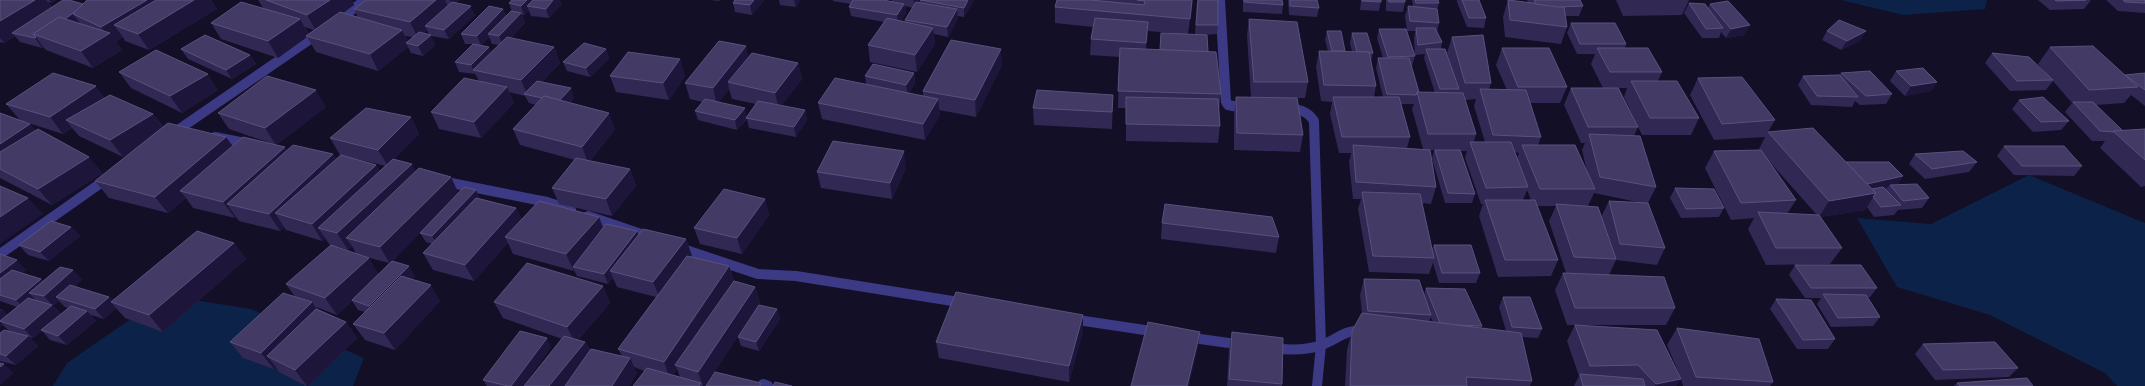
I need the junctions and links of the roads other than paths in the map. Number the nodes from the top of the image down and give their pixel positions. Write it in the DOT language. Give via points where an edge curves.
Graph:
graph roads {
  1 [pos="366,0"];
  2 [pos="1220,0"];
  3 [pos="1257,109"];
  4 [pos="1279,109"];
  5 [pos="178,130"];
  6 [pos="165,139"];
  7 [pos="262,146"];
  8 [pos="114,174"];
  9 [pos="432,179"];
  10 [pos="0,254"];
  11 [pos="977,304"];
  12 [pos="1063,318"];
  13 [pos="1378,331"];
  14 [pos="1321,345"];
  15 [pos="1317,386"];
  1 -- 5 [label="street"];
  2 -- 3 [label="street" via="1226,102 1237,108"];
  4 -- 14 [label="street" via="1301,109 1310,114 1314,121"];
  5 -- 6 [label="street"];
  5 -- 7 [label="street"];
  8 -- 10 [label="street"];
  9 -- 11 [label="street" via="547,202 758,274 796,276"];
  12 -- 14 [label="street" via="1284,350"];
  13 -- 14 [label="street" via="1355,329"];
  14 -- 15 [label="street"];
}
